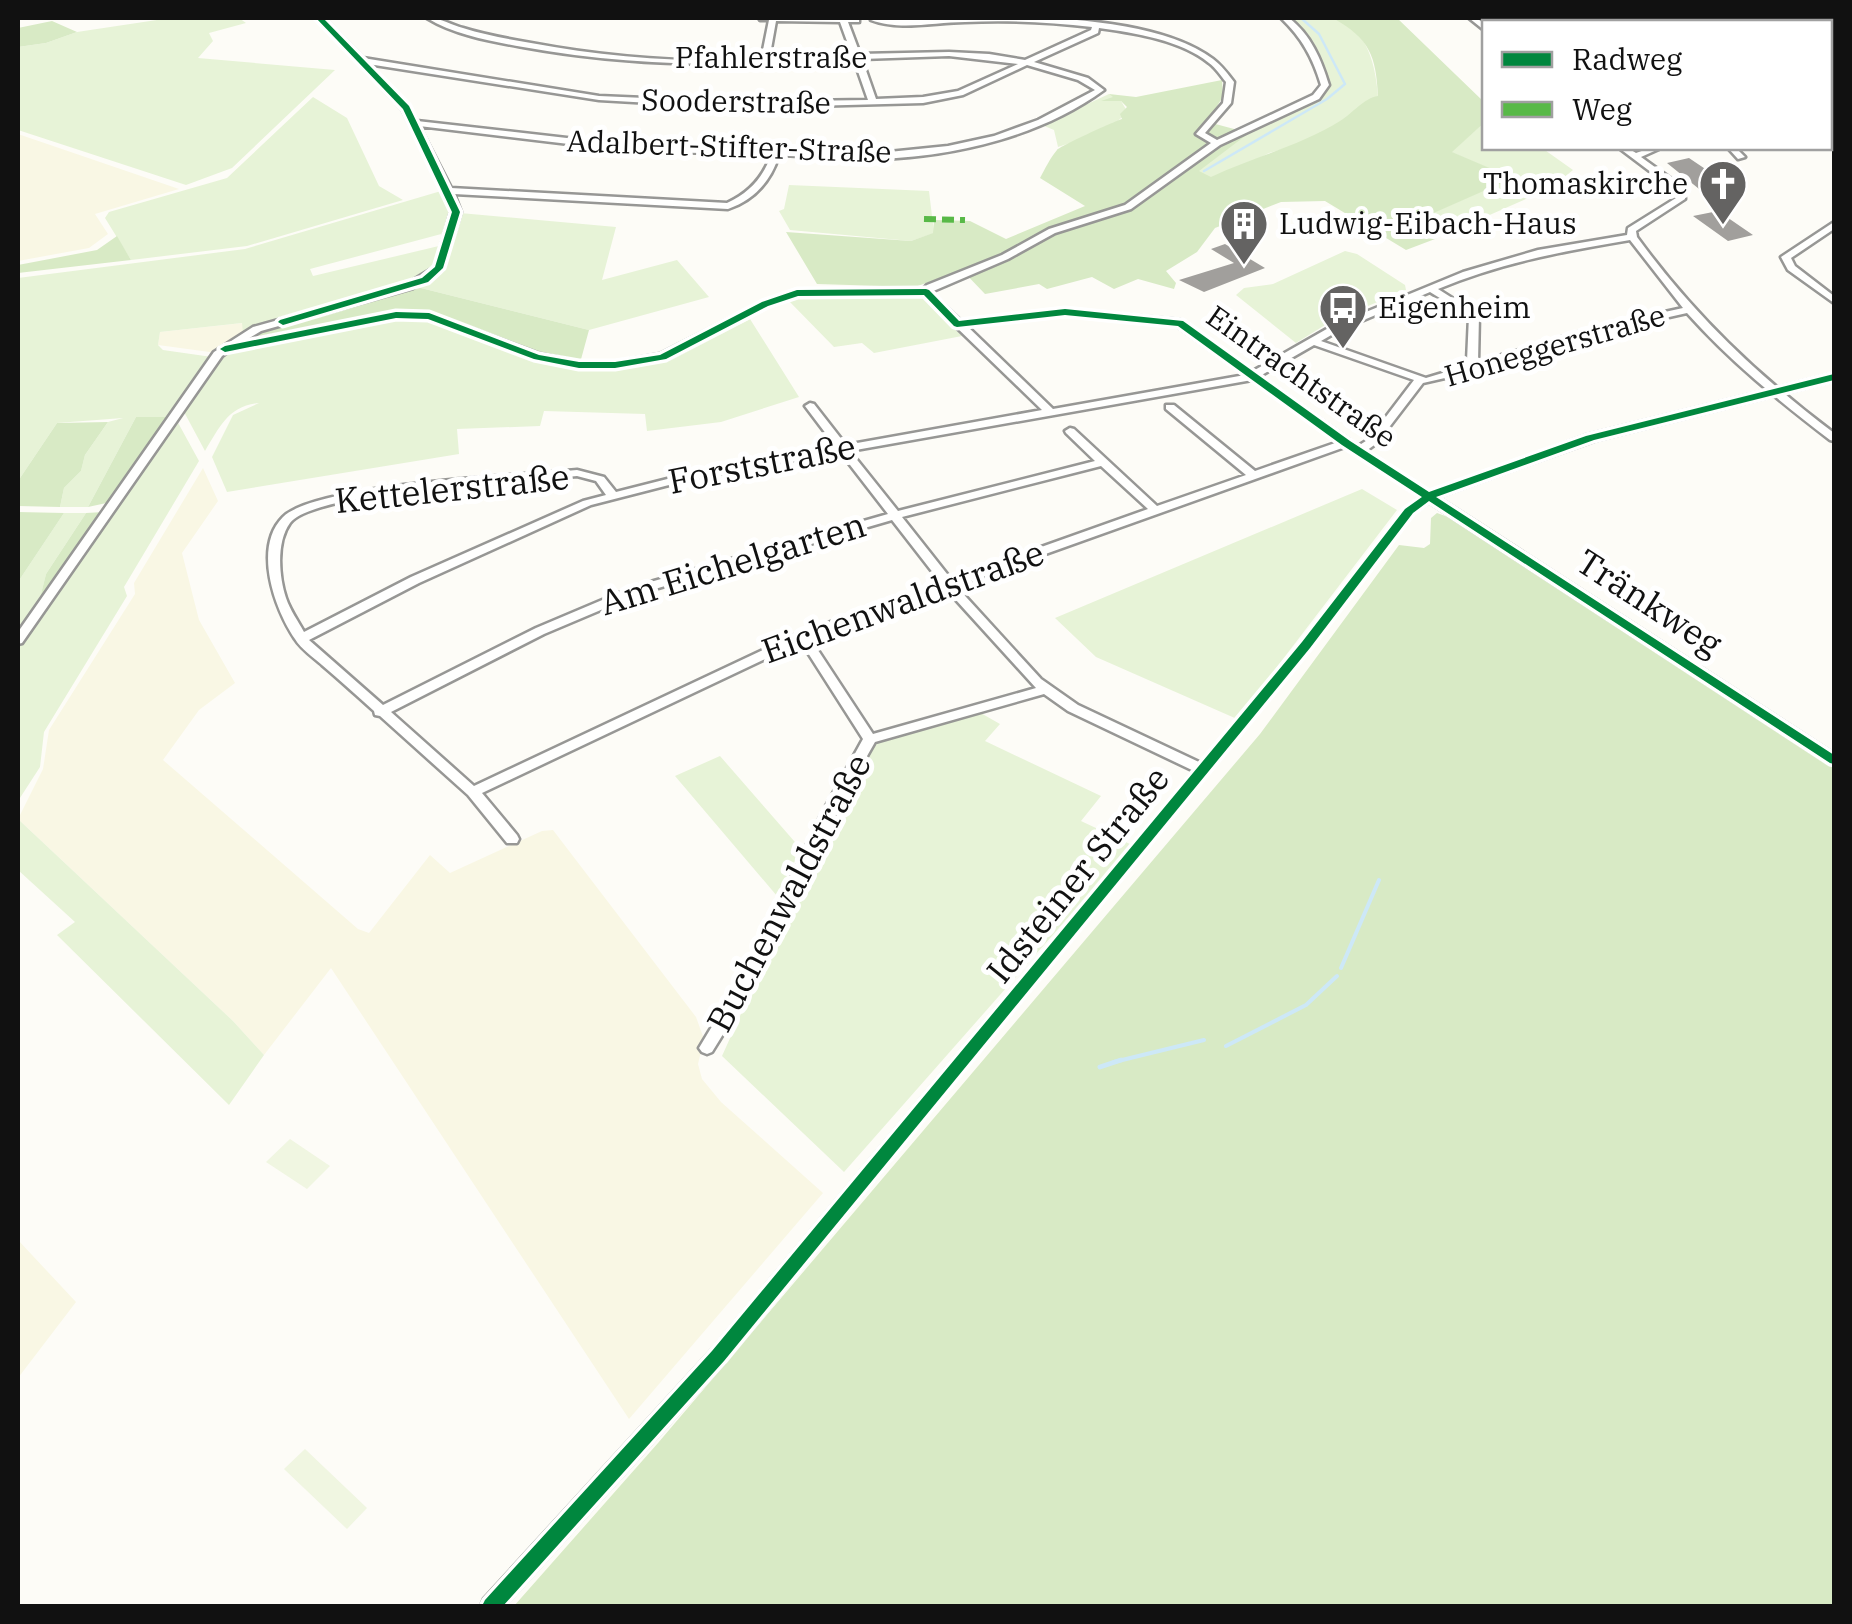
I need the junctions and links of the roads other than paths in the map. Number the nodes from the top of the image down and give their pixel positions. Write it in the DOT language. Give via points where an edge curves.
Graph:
graph roads {
  1 [pos="320,18"];
  2 [pos="431,18"];
  3 [pos="764,18"];
  4 [pos="774,18"];
  5 [pos="1123,18"];
  6 [pos="1285,18"];
  7 [pos="856,19"];
  8 [pos="876,19"];
  9 [pos="844,21"];
  10 [pos="1096,26"];
  11 [pos="1108,27"];
  12 [pos="858,58"];
  13 [pos="360,60"];
  14 [pos="1033,61"];
  15 [pos="764,63"];
  16 [pos="1094,95"];
  17 [pos="873,102"];
  18 [pos="415,123"];
  19 [pos="1218,143"];
  20 [pos="1627,150"];
  21 [pos="1652,150"];
  22 [pos="1734,150"];
  23 [pos="775,155"];
  24 [pos="1636,156"];
  25 [pos="1741,157"];
  26 [pos="448,191"];
  27 [pos="1833,226"];
  28 [pos="1632,237"];
  29 [pos="1430,288"];
  30 [pos="926,292"];
  31 [pos="1834,300"];
  32 [pos="1686,310"];
  33 [pos="957,324"];
  34 [pos="1312,341"];
  35 [pos="225,349"];
  36 [pos="1476,368"];
  37 [pos="1251,377"];
  38 [pos="1834,378"];
  39 [pos="1419,380"];
  40 [pos="1772,392"];
  41 [pos="810,406"];
  42 [pos="1170,408"];
  43 [pos="1050,412"];
  44 [pos="1070,432"];
  45 [pos="1834,438"];
  46 [pos="1346,443"];
  47 [pos="842,447"];
  48 [pos="1358,451"];
  49 [pos="1103,462"];
  50 [pos="1254,476"];
  51 [pos="1430,495"];
  52 [pos="614,496"];
  53 [pos="1156,510"];
  54 [pos="896,515"];
  55 [pos="948,584"];
  56 [pos="803,636"];
  57 [pos="300,639"];
  58 [pos="18,640"];
  59 [pos="1044,690"];
  60 [pos="380,712"];
  61 [pos="870,738"];
  62 [pos="1834,760"];
  63 [pos="1203,770"];
  64 [pos="474,792"];
  65 [pos="512,839"];
  66 [pos="707,1048"];
  67 [pos="491,1606"];
  1 -- 13 [label="street"];
  2 -- 15 [label="street, Pfahlerstraße" via="567,50"];
  3 -- 4 [label="street"];
  4 -- 9 [label="street"];
  4 -- 15 [label="street"];
  5 -- 11 [label="street"];
  6 -- 19 [label="street" via="1309,43 1322,91"];
  7 -- 8 [label="street"];
  7 -- 9 [label="street"];
  8 -- 10 [label="street"];
  9 -- 12 [label="street"];
  10 -- 11 [label="street"];
  10 -- 14 [label="street, Sooderstraße"];
  11 -- 19 [label="street" via="1190,50 1224,72 1229,98 1200,134"];
  12 -- 14 [label="street, Pfahlerstraße" via="948,54"];
  12 -- 15 [label="street, Pfahlerstraße"];
  12 -- 17 [label="street"];
  13 -- 17 [label="street, Sooderstraße" via="622,100"];
  13 -- 18 [label="street"];
  14 -- 16 [label="street, Pfahlerstraße" via="1095,84 1100,90"];
  14 -- 17 [label="street, Sooderstraße" via="950,95"];
  16 -- 23 [label="street, Adalbert-Stifter-Straße" via="1028,128 964,146 879,156"];
  18 -- 23 [label="street, Adalbert-Stifter-Straße" via="554,141"];
  18 -- 26 [label="street"];
  19 -- 30 [label="street" via="1128,207 1052,230"];
  20 -- 24 [label="street"];
  21 -- 24 [label="street"];
  22 -- 25 [label="street"];
  23 -- 26 [label="street" via="771,171 728,206"];
  24 -- 28 [label="street" via="1682,194 1635,226"];
  26 -- 35 [label="street" via="456,212 434,274 257,329"];
  27 -- 31 [label="street" via="1786,257"];
  28 -- 29 [label="street" via="1505,261"];
  28 -- 32 [label="street"];
  29 -- 34 [label="street"];
  29 -- 36 [label="street" via="1474,315"];
  30 -- 33 [label="street"];
  30 -- 35 [label="street" via="797,293 663,357 614,365 537,358 428,316 396,315"];
  32 -- 36 [label="street, Honeggerstraße"];
  32 -- 40 [label="street"];
  33 -- 37 [label="street, Eintrachtstraße" via="1066,312 1167,320 1190,328"];
  33 -- 43 [label="street"];
  34 -- 37 [label="street"];
  34 -- 39 [label="street, Honeggerstraße"];
  35 -- 58 [label="street"];
  36 -- 39 [label="street, Honeggerstraße"];
  37 -- 43 [label="street, Forststraße"];
  37 -- 46 [label="street, Eintrachtstraße"];
  38 -- 40 [label="street, Idsteiner Straße"];
  39 -- 48 [label="street"];
  40 -- 45 [label="street"];
  40 -- 51 [label="street, Idsteiner Straße" via="1590,438"];
  41 -- 47 [label="street"];
  42 -- 50 [label="street"];
  43 -- 47 [label="street, Forststraße"];
  44 -- 49 [label="street"];
  46 -- 48 [label="street, Eintrachtstraße"];
  46 -- 50 [label="street, Eichenwaldstraße"];
  47 -- 52 [label="street, Forststraße"];
  47 -- 54 [label="street"];
  48 -- 51 [label="street, Eintrachtstraße"];
  49 -- 53 [label="street"];
  49 -- 54 [label="street, Am Eichelgarten"];
  50 -- 53 [label="street, Eichenwaldstraße"];
  51 -- 62 [label="street, Tränkweg"];
  51 -- 63 [label="street, Idsteiner Straße" via="1399,522"];
  52 -- 57 [label="street, Forststraße" via="535,524"];
  52 -- 57 [label="street, Kettelerstraße" via="600,479 578,472 380,491 308,507 285,522 273,548 280,598"];
  53 -- 55 [label="street, Eichenwaldstraße"];
  54 -- 55 [label="street"];
  54 -- 60 [label="street, Am Eichelgarten" via="593,606"];
  55 -- 56 [label="street, Eichenwaldstraße"];
  55 -- 59 [label="street"];
  56 -- 61 [label="street, Buchenwaldstraße"];
  56 -- 64 [label="street, Eichenwaldstraße"];
  57 -- 60 [label="street, Kettelerstraße"];
  59 -- 61 [label="street, Buchenwaldstraße"];
  59 -- 63 [label="street"];
  60 -- 64 [label="street, Kettelerstraße"];
  61 -- 66 [label="street, Buchenwaldstraße" via="833,800 732,1012"];
  63 -- 67 [label="street, Idsteiner Straße" via="718,1356"];
  64 -- 65 [label="street, Kettelerstraße"];
}
